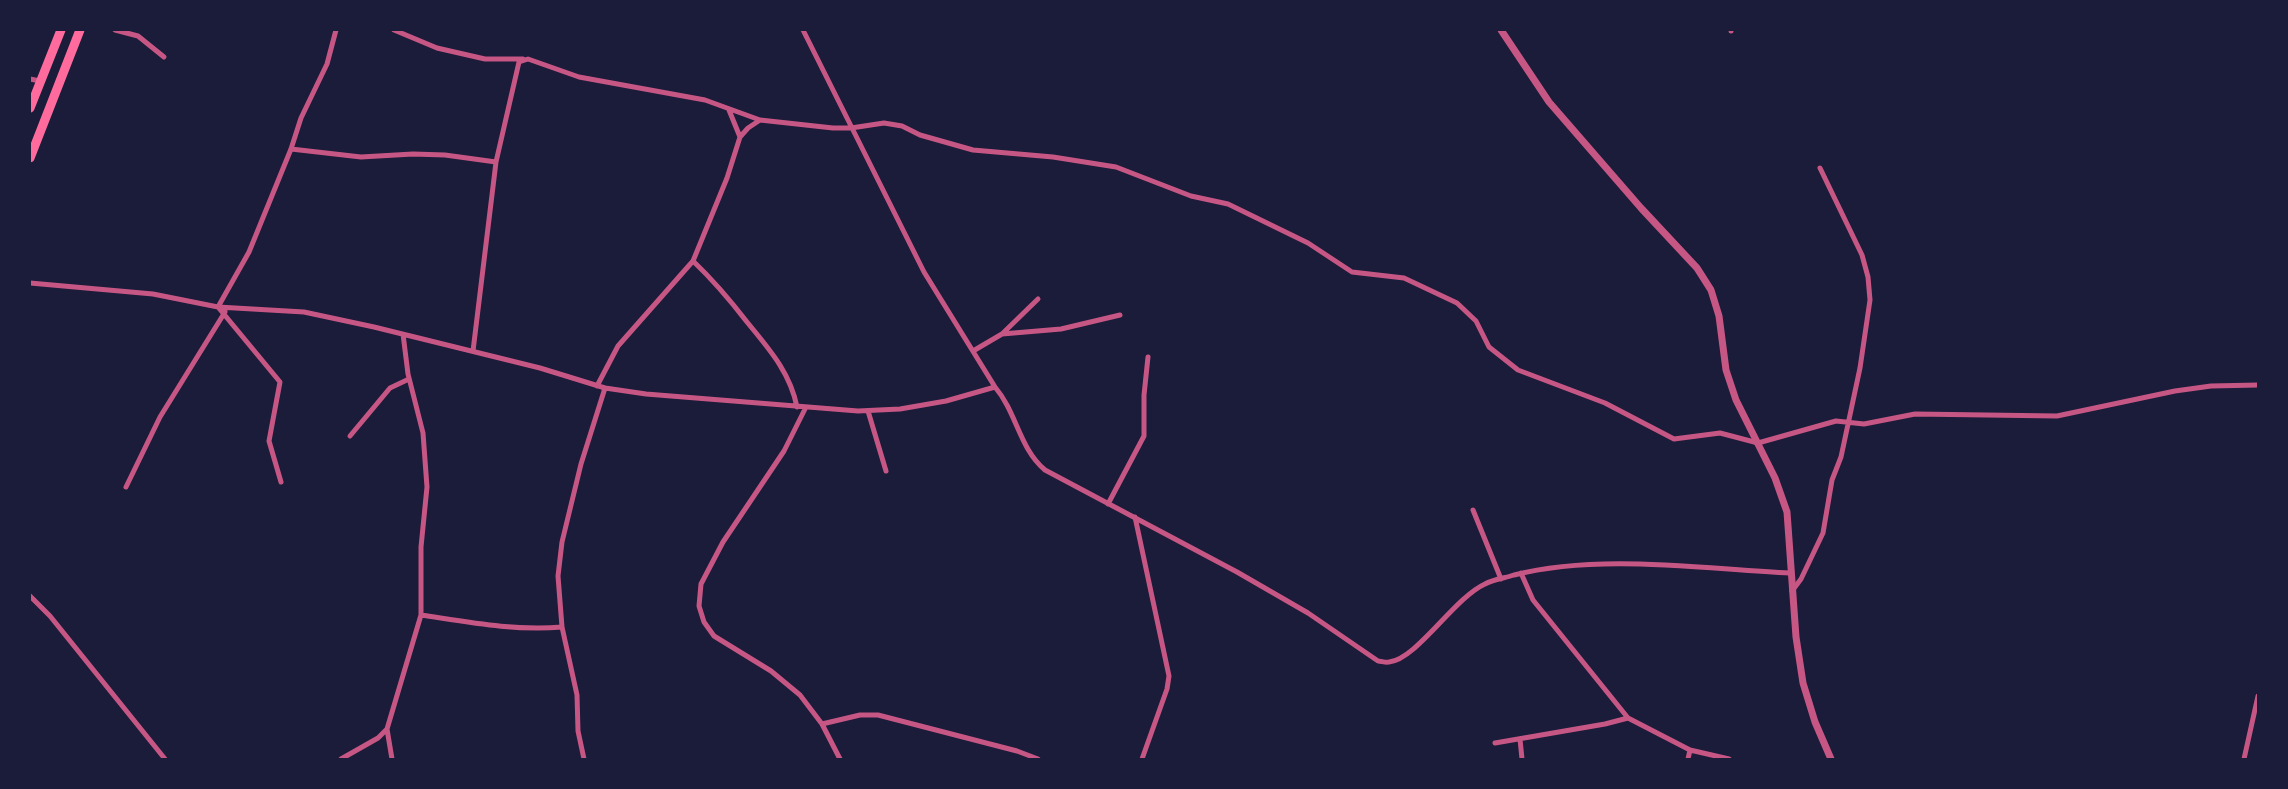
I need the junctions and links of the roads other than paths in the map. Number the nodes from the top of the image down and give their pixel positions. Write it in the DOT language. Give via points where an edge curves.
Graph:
graph roads {
  1 [pos="61,30"];
  2 [pos="80,30"];
  3 [pos="114,30"];
  4 [pos="336,30"];
  5 [pos="394,30"];
  6 [pos="802,30"];
  7 [pos="1500,30"];
  8 [pos="164,57"];
  9 [pos="528,59"];
  10 [pos="30,80"];
  11 [pos="40,82"];
  12 [pos="30,108"];
  13 [pos="729,110"];
  14 [pos="760,120"];
  15 [pos="851,128"];
  16 [pos="740,137"];
  17 [pos="291,149"];
  18 [pos="30,158"];
  19 [pos="496,162"];
  20 [pos="1820,168"];
  21 [pos="693,261"];
  22 [pos="30,283"];
  23 [pos="1038,299"];
  24 [pos="218,307"];
  25 [pos="228,307"];
  26 [pos="224,314"];
  27 [pos="1120,315"];
  28 [pos="403,334"];
  29 [pos="1002,334"];
  30 [pos="472,351"];
  31 [pos="973,351"];
  32 [pos="1148,358"];
  33 [pos="409,379"];
  34 [pos="2258,383"];
  35 [pos="597,386"];
  36 [pos="995,387"];
  37 [pos="605,388"];
  38 [pos="797,407"];
  39 [pos="806,407"];
  40 [pos="868,411"];
  41 [pos="1848,422"];
  42 [pos="350,436"];
  43 [pos="1758,443"];
  44 [pos="886,471"];
  45 [pos="281,482"];
  46 [pos="126,488"];
  47 [pos="1108,504"];
  48 [pos="1473,510"];
  49 [pos="1134,517"];
  50 [pos="1790,572"];
  51 [pos="1521,574"];
  52 [pos="1500,579"];
  53 [pos="1792,592"];
  54 [pos="30,596"];
  55 [pos="421,614"];
  56 [pos="562,627"];
  57 [pos="2258,696"];
  58 [pos="1628,718"];
  59 [pos="822,724"];
  60 [pos="387,730"];
  61 [pos="1520,740"];
  62 [pos="1495,743"];
  63 [pos="1690,750"];
  64 [pos="165,759"];
  65 [pos="341,759"];
  66 [pos="392,759"];
  67 [pos="584,759"];
  68 [pos="840,759"];
  69 [pos="1038,759"];
  70 [pos="1142,759"];
  71 [pos="1522,759"];
  72 [pos="1688,759"];
  73 [pos="1729,759"];
  74 [pos="1831,759"];
  75 [pos="2244,759"];
  1 -- 11 [label="highway"];
  2 -- 18 [label="highway"];
  3 -- 8 [label="street" via="138,36"];
  4 -- 17 [label="street" via="327,64 301,118"];
  5 -- 9 [label="street" via="437,48 484,59"];
  6 -- 15 [label="street"];
  7 -- 43 [label="street" via="1549,102 1697,268 1711,290 1720,316 1726,370 1736,400"];
  9 -- 13 [label="street" via="579,77 697,98"];
  9 -- 19 [label="street" via="519,62 516,69"];
  10 -- 11 [label="street"];
  11 -- 12 [label="highway"];
  13 -- 14 [label="street"];
  13 -- 16 [label="street"];
  14 -- 15 [label="street"];
  14 -- 16 [label="street"];
  15 -- 31 [label="street" via="924,272"];
  15 -- 43 [label="street" via="884,123 972,150 1053,157 1116,167 1191,196 1228,204 1308,243 1352,272 1404,278 1457,303 1476,321 1489,347 1518,370 1605,403 1674,438 1720,434"];
  16 -- 21 [label="street"];
  17 -- 19 [label="street" via="361,157 445,155"];
  17 -- 24 [label="street" via="249,252"];
  19 -- 30 [label="street"];
  20 -- 41 [label="street" via="1862,254 1868,277 1867,327"];
  21 -- 35 [label="street" via="618,346"];
  21 -- 38 [label="street" via="716,283 781,363"];
  22 -- 24 [label="street" via="153,294"];
  23 -- 29 [label="street"];
  24 -- 25 [label="street"];
  24 -- 26 [label="street"];
  25 -- 26 [label="street"];
  25 -- 28 [label="street" via="304,312"];
  26 -- 45 [label="street" via="280,382 269,441"];
  26 -- 46 [label="street" via="160,417"];
  27 -- 29 [label="street" via="1061,329"];
  28 -- 30 [label="street"];
  28 -- 33 [label="street"];
  29 -- 31 [label="street"];
  30 -- 35 [label="street"];
  31 -- 36 [label="street"];
  32 -- 47 [label="street" via="1144,436"];
  33 -- 42 [label="street" via="390,388"];
  33 -- 55 [label="street" via="423,433 426,461"];
  34 -- 41 [label="street" via="2175,391 2058,416 1915,414 1881,422"];
  35 -- 37 [label="street"];
  36 -- 40 [label="street" via="946,401"];
  36 -- 47 [label="street" via="1004,397 1034,460"];
  37 -- 38 [label="street"];
  37 -- 56 [label="street" via="581,464 562,542 558,576"];
  38 -- 39 [label="street"];
  39 -- 40 [label="street"];
  39 -- 59 [label="street" via="784,451 723,542 701,584 699,606 704,622 714,636 778,677 800,695"];
  40 -- 44 [label="street"];
  41 -- 43 [label="street" via="1836,421"];
  41 -- 53 [label="street" via="1841,457 1832,480 1824,533"];
  43 -- 50 [label="street" via="1787,512"];
  47 -- 49 [label="street"];
  48 -- 52 [label="street"];
  49 -- 52 [label="street" via="1308,613 1378,661 1389,662 1403,657 1461,600 1485,584"];
  49 -- 70 [label="street" via="1169,676"];
  50 -- 51 [label="street" via="1589,564 1543,568"];
  50 -- 53 [label="street"];
  51 -- 52 [label="street"];
  51 -- 58 [label="street" via="1539,607"];
  53 -- 74 [label="street" via="1803,683"];
  54 -- 64 [label="street" via="50,616"];
  55 -- 56 [label="street" via="530,630"];
  55 -- 60 [label="street"];
  56 -- 67 [label="street"];
  57 -- 75 [label="street"];
  58 -- 61 [label="street"];
  58 -- 63 [label="street"];
  59 -- 68 [label="street"];
  59 -- 69 [label="street" via="860,715 878,715"];
  60 -- 65 [label="street"];
  60 -- 66 [label="street"];
  61 -- 62 [label="street"];
  61 -- 71 [label="street"];
  63 -- 72 [label="street"];
  63 -- 73 [label="street"];
}
